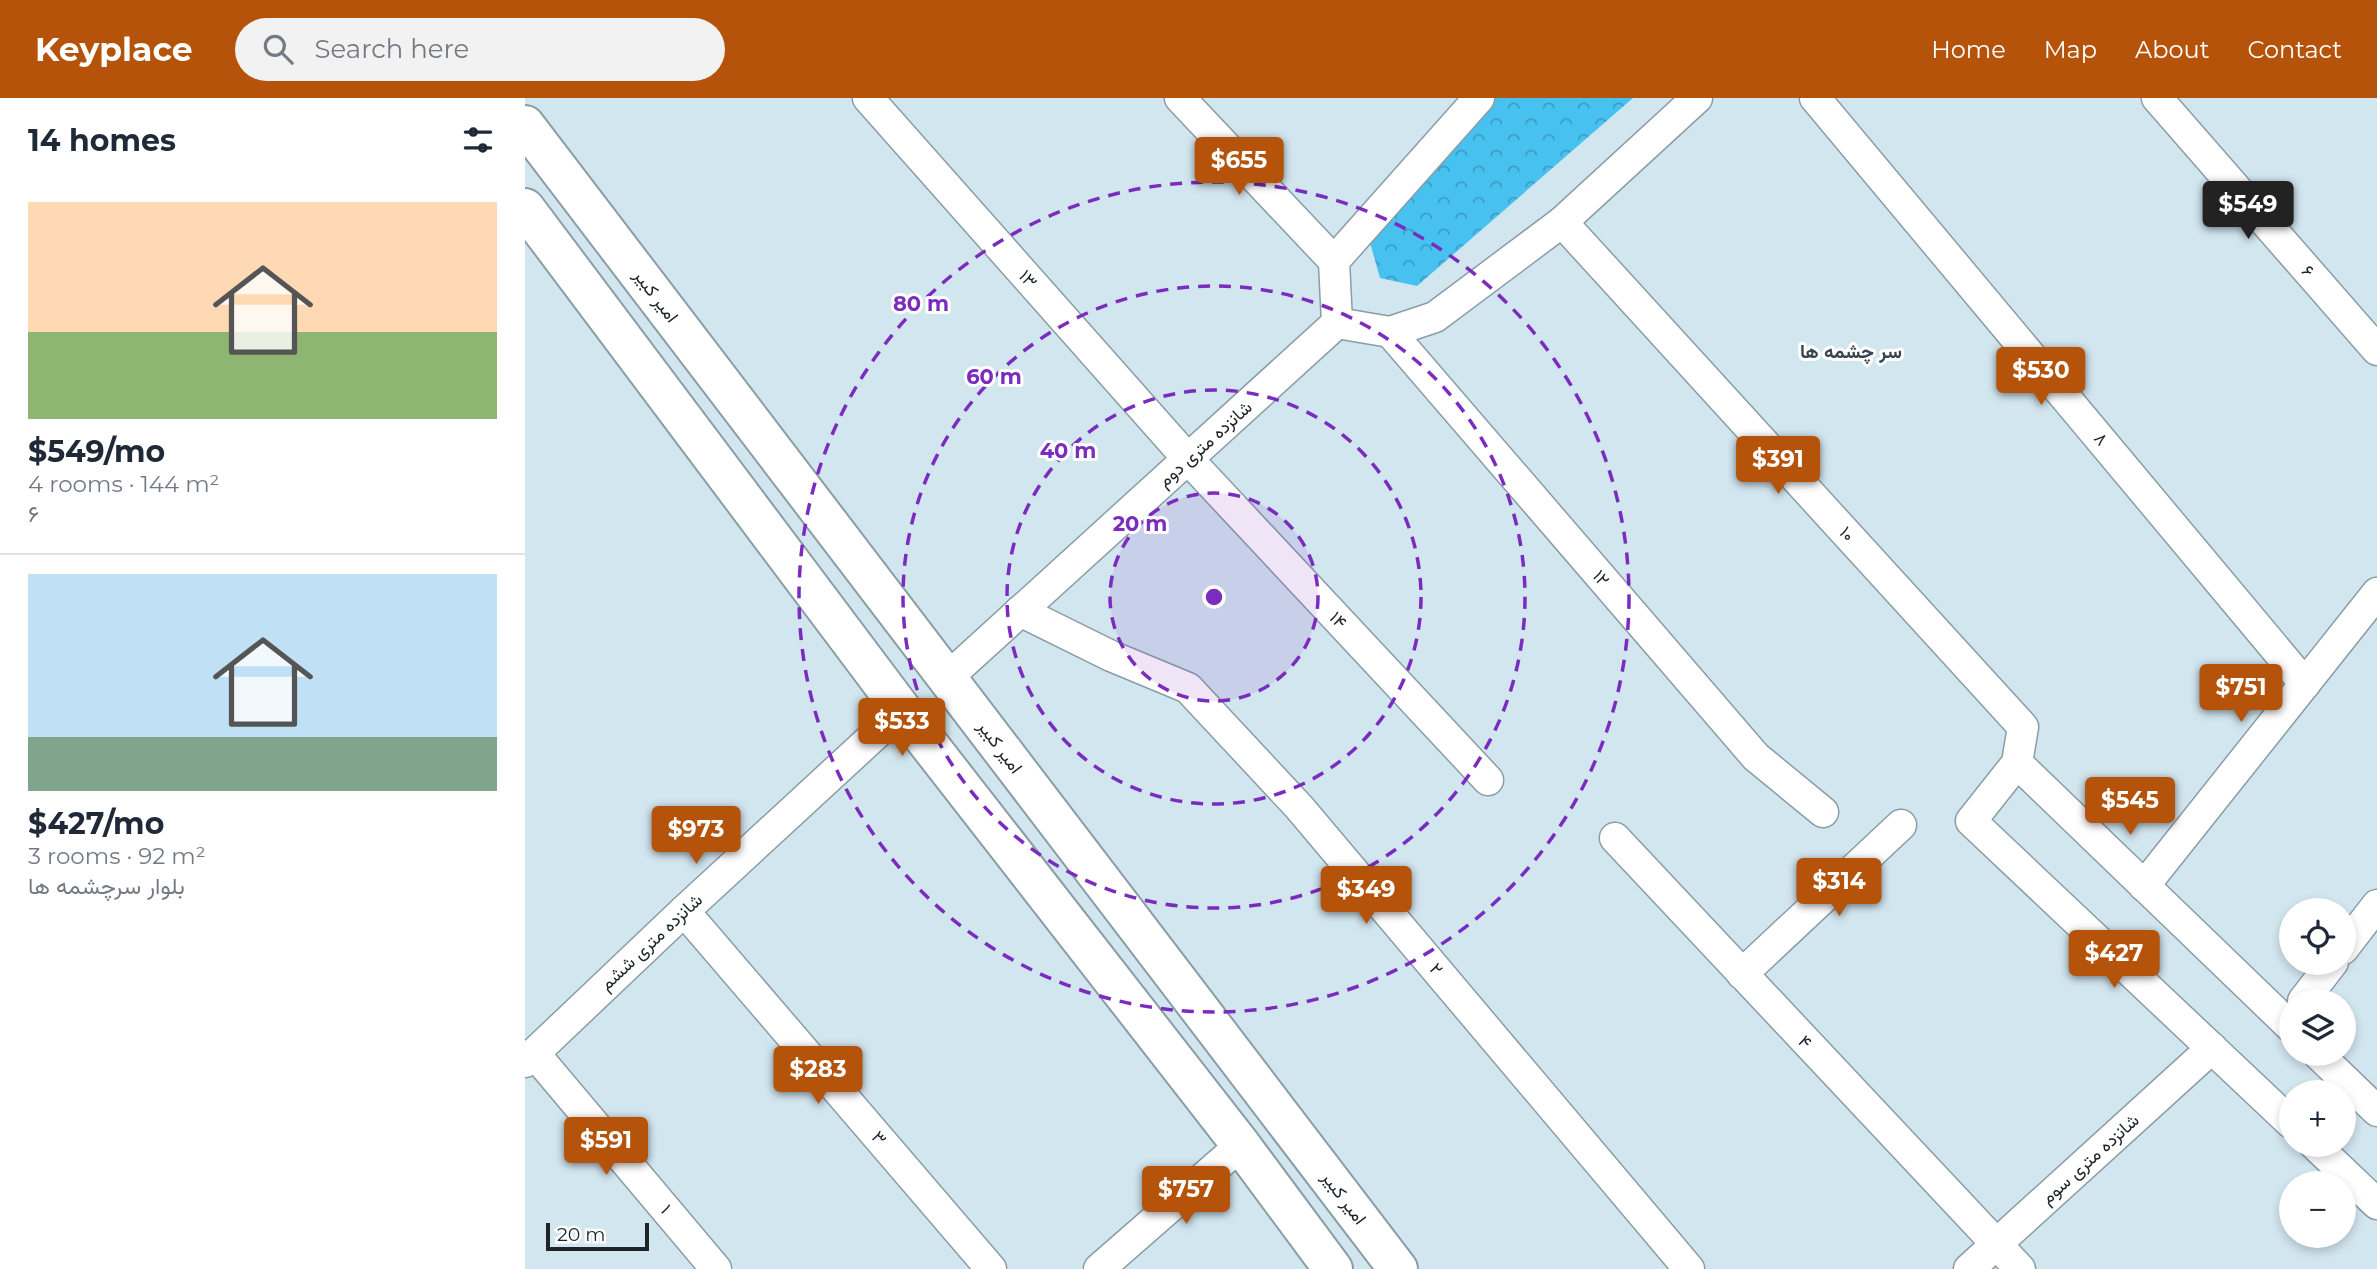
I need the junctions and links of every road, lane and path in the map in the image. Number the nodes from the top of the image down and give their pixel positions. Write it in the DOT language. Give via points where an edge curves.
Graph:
graph roads {
  1 [pos="868,98"];
  2 [pos="1180,98"];
  3 [pos="1478,98"];
  4 [pos="1697,98"];
  5 [pos="1815,98"];
  6 [pos="2157,98"];
  7 [pos="525,125"];
  8 [pos="525,208"];
  9 [pos="1562,222"];
  10 [pos="1334,261"];
  11 [pos="1337,323"];
  12 [pos="1390,332"];
  13 [pos="2377,350"];
  14 [pos="1188,459"];
  15 [pos="2377,593"];
  16 [pos="1020,611"];
  17 [pos="947,678"];
  18 [pos="2305,684"];
  19 [pos="902,710"];
  20 [pos="2017,763"];
  21 [pos="1488,780"];
  22 [pos="1823,812"];
  23 [pos="1901,825"];
  24 [pos="1615,838"];
  25 [pos="2144,886"];
  26 [pos="2377,905"];
  27 [pos="684,911"];
  28 [pos="2356,932"];
  29 [pos="1742,975"];
  30 [pos="2279,1005"];
  31 [pos="2211,1048"];
  32 [pos="530,1058"];
  33 [pos="2330,1066"];
  34 [pos="2377,1111"];
  35 [pos="2279,1112"];
  36 [pos="1241,1145"];
  37 [pos="2328,1157"];
  38 [pos="2377,1204"];
  39 [pos="1996,1245"];
  40 [pos="716,1269"];
  41 [pos="991,1269"];
  42 [pos="1099,1269"];
  43 [pos="1333,1269"];
  44 [pos="1398,1269"];
  45 [pos="1689,1269"];
  46 [pos="1969,1269"];
  47 [pos="2020,1269"];
  1 -- 14 [label="street, ۱۳"];
  2 -- 10 [label="street"];
  3 -- 10 [label="street"];
  4 -- 9 [label="street"];
  5 -- 18 [label="street, ۸"];
  6 -- 13 [label="street, ۶"];
  7 -- 17 [label="main road, امیر کبیر"];
  8 -- 19 [label="main road"];
  9 -- 12 [label="street" via="1435,317"];
  9 -- 20 [label="street, ۱۰" via="2023,727"];
  10 -- 11 [label="street"];
  11 -- 12 [label="street"];
  11 -- 14 [label="street, شانزده متری دوم"];
  12 -- 22 [label="street, ۱۲" via="1756,757"];
  14 -- 16 [label="street, شانزده متری دوم"];
  14 -- 21 [label="street, ۱۴"];
  15 -- 18 [label="street"];
  16 -- 17 [label="street, شانزده متری دوم"];
  16 -- 45 [label="street, ۲" via="1188,688 1299,807"];
  17 -- 44 [label="main road, امیر کبیر"];
  18 -- 25 [label="street"];
  19 -- 27 [label="street, شانزده متری ششم"];
  19 -- 36 [label="main road"];
  20 -- 25 [label="street"];
  20 -- 31 [label="street" via="1971,821"];
  23 -- 29 [label="street"];
  24 -- 29 [label="street, ۴"];
  25 -- 30 [label="street"];
  26 -- 28 [label="street"];
  27 -- 32 [label="street, شانزده متری ششم"];
  27 -- 41 [label="street, ۳"];
  29 -- 39 [label="street, ۴"];
  31 -- 35 [label="street"];
  31 -- 39 [label="street, شانزده متری سوم"];
  32 -- 40 [label="street, ۱"];
  33 -- 34 [label="street"];
  36 -- 42 [label="street"];
  36 -- 43 [label="main road"];
  37 -- 38 [label="street"];
  39 -- 46 [label="street, شانزده متری سوم"];
  39 -- 47 [label="street"];
}
